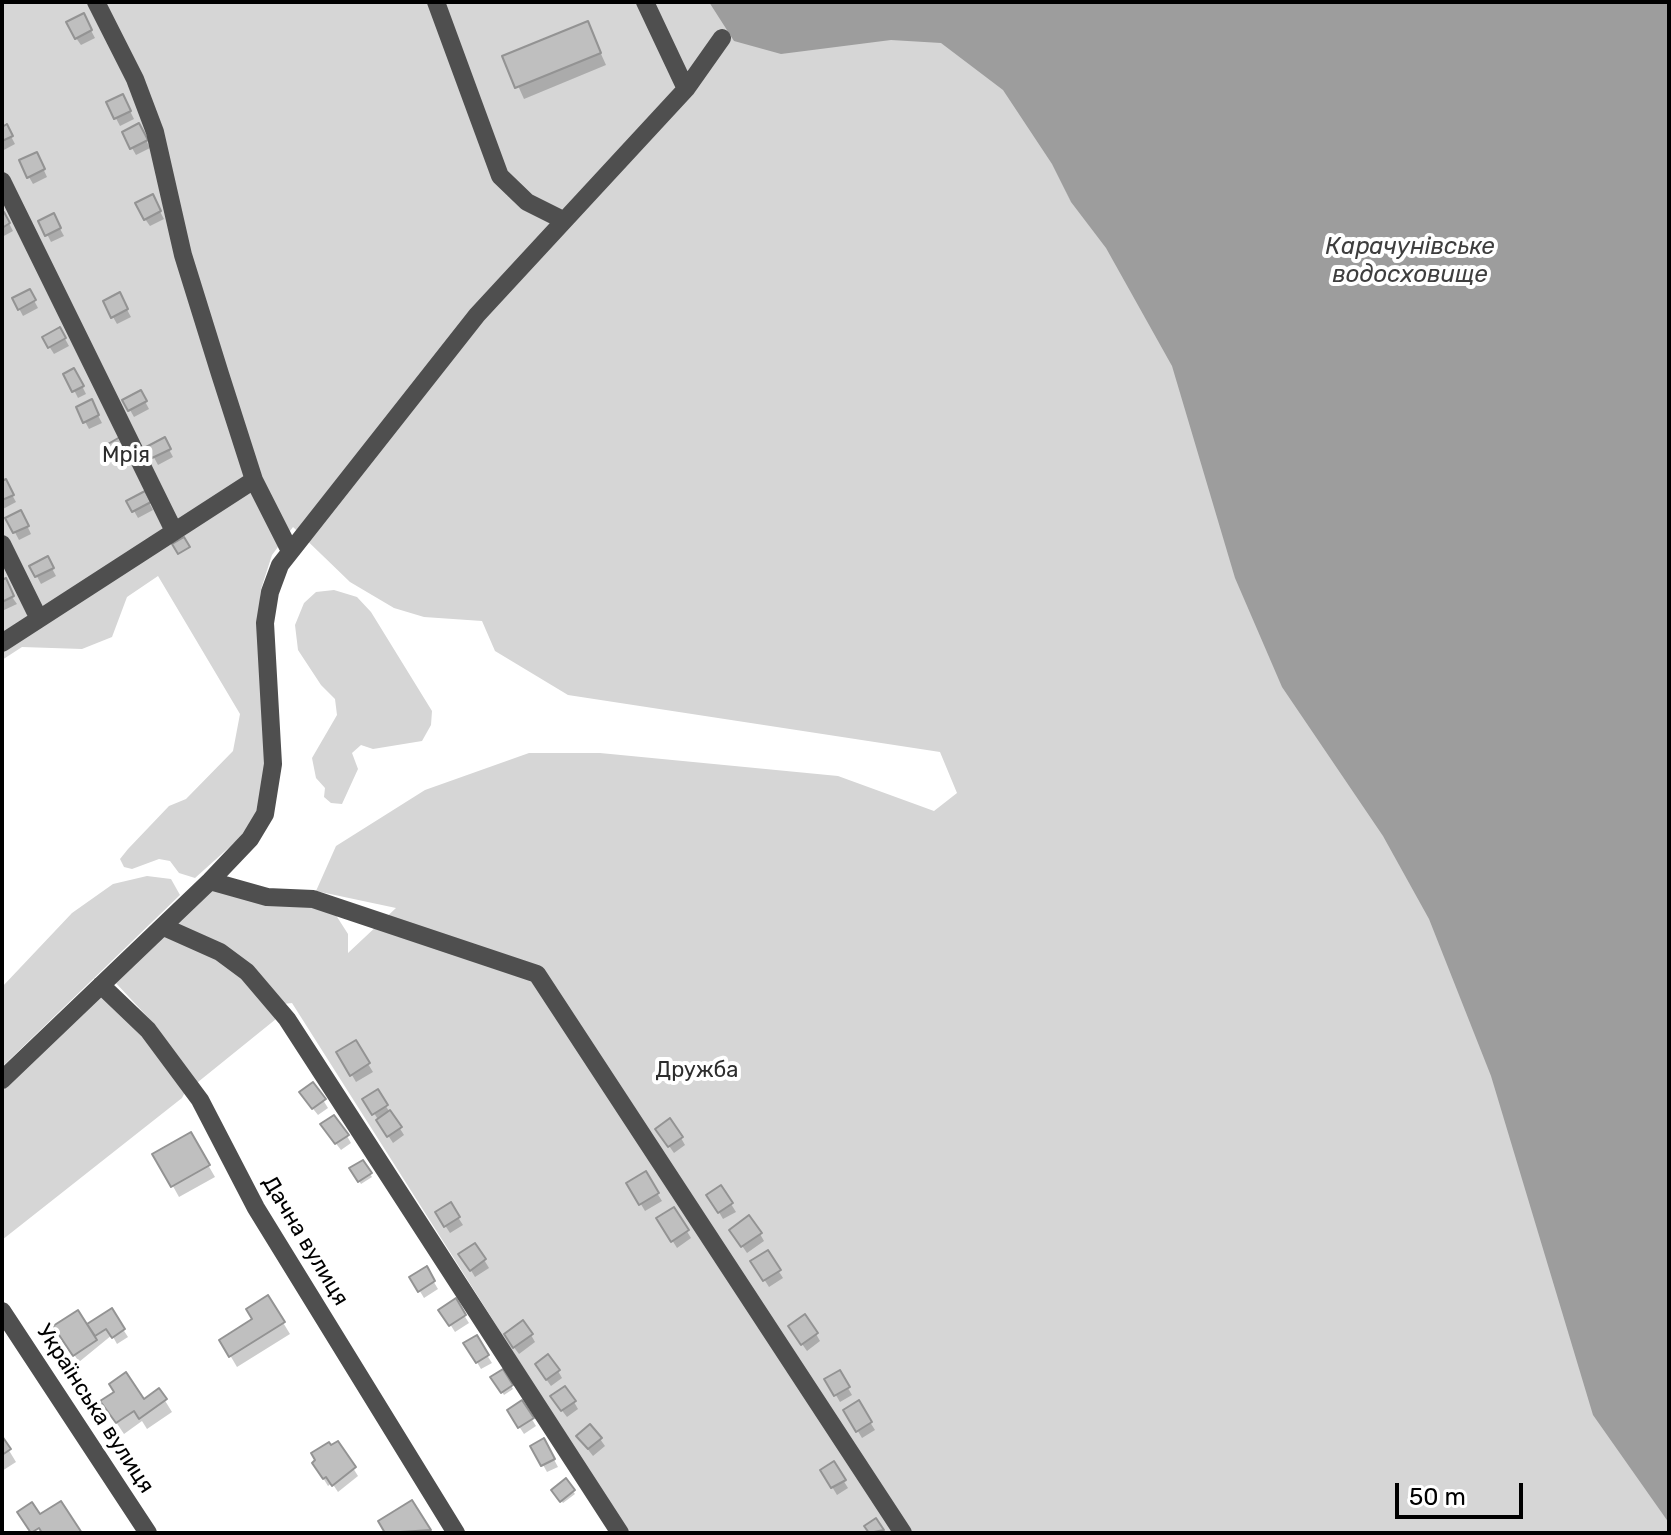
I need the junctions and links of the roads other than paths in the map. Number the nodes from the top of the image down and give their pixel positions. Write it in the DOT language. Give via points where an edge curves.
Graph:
graph roads {
  1 [pos="96,2"];
  2 [pos="436,2"];
  3 [pos="645,2"];
  4 [pos="722,38"];
  5 [pos="686,89"];
  6 [pos="2,181"];
  7 [pos="563,220"];
  8 [pos="254,480"];
  9 [pos="174,531"];
  10 [pos="2,544"];
  11 [pos="290,551"];
  12 [pos="39,619"];
  13 [pos="2,643"];
  14 [pos="210,881"];
  15 [pos="164,927"];
  16 [pos="101,985"];
  17 [pos="2,1080"];
  18 [pos="2,1311"];
  19 [pos="148,1533"];
  20 [pos="456,1533"];
  21 [pos="620,1533"];
  22 [pos="903,1533"];
  1 -- 8 [label="street" via="155,132 183,255"];
  2 -- 7 [label="street" via="500,176 527,202"];
  3 -- 5 [label="street"];
  4 -- 5 [label="street"];
  5 -- 7 [label="street"];
  6 -- 9 [label="street"];
  7 -- 11 [label="street" via="477,315"];
  8 -- 9 [label="street"];
  8 -- 11 [label="street"];
  9 -- 12 [label="street"];
  10 -- 12 [label="street"];
  11 -- 14 [label="street" via="270,592 265,623 271,792 250,839"];
  12 -- 13 [label="street"];
  14 -- 15 [label="street"];
  14 -- 22 [label="street" via="267,897 313,899 537,974"];
  15 -- 16 [label="street"];
  15 -- 21 [label="street" via="220,952 247,972 287,1019"];
  16 -- 17 [label="street"];
  16 -- 20 [label="street, Дачна вулиця" via="148,1030 200,1100 256,1208"];
  18 -- 19 [label="street, Українська вулиця"];
}
